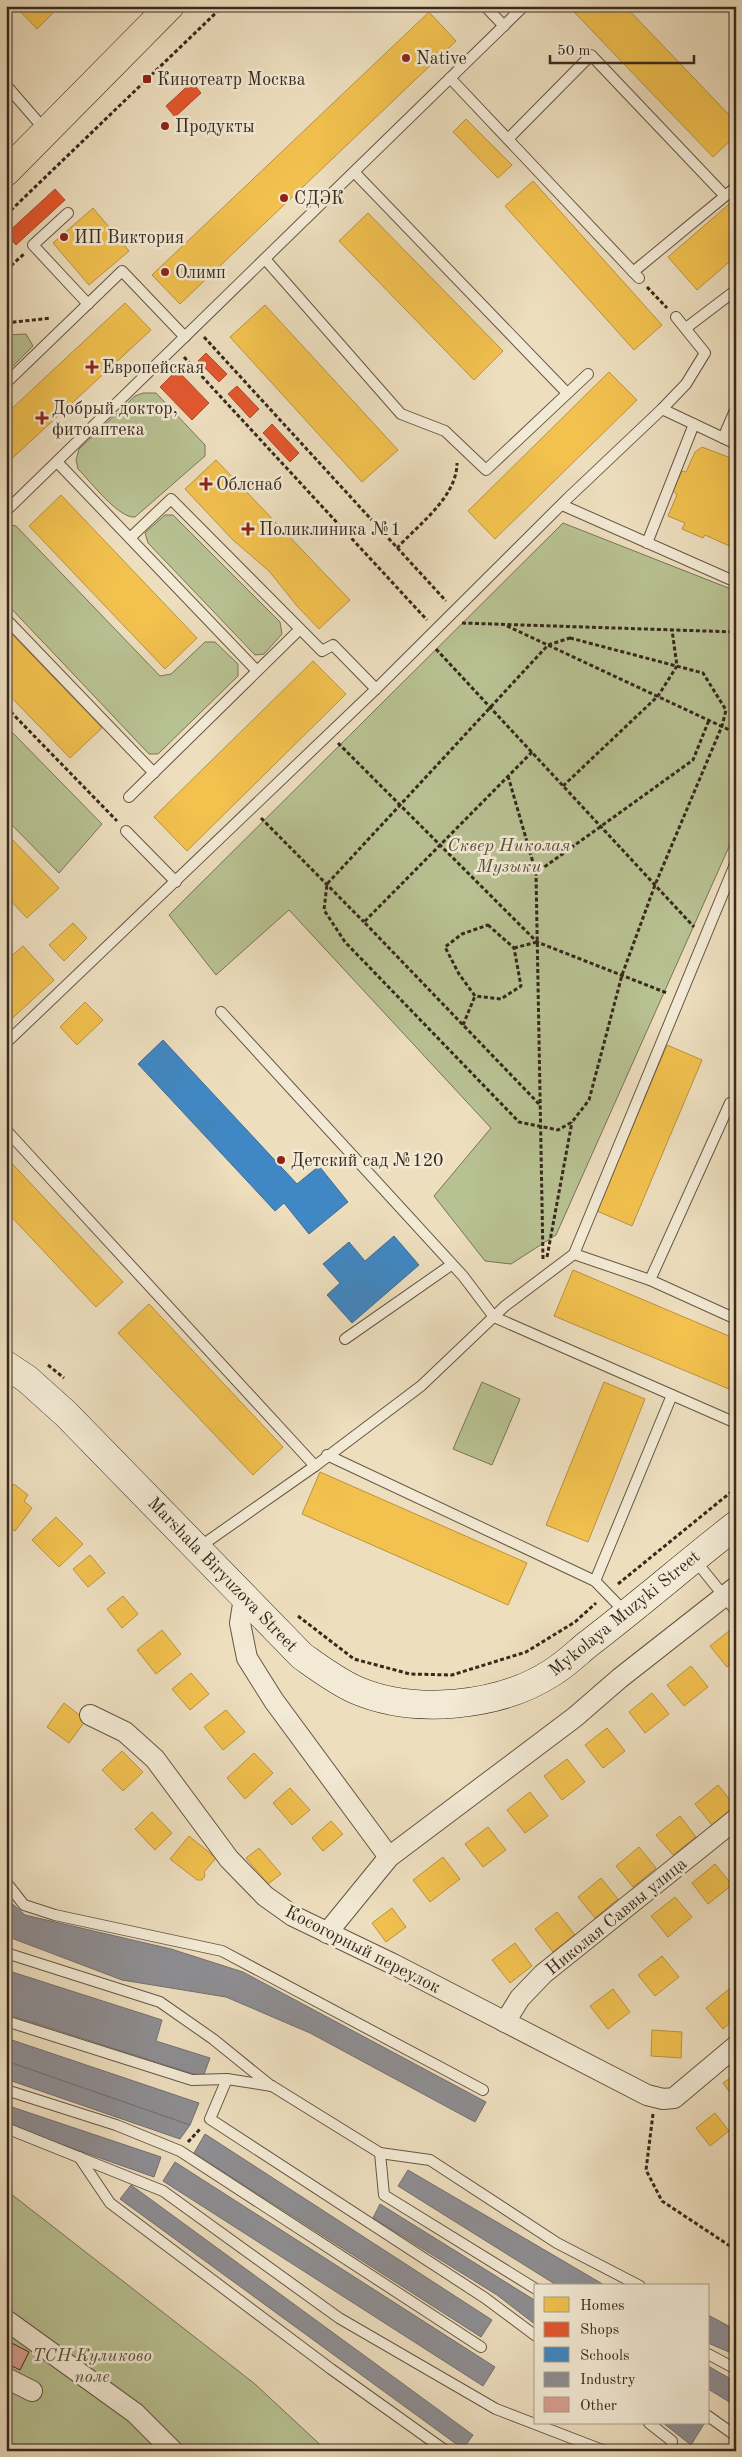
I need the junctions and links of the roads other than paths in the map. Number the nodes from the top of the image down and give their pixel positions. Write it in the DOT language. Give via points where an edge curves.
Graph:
graph roads {
  1 [pos="170,6"];
  2 [pos="485,6"];
  3 [pos="524,6"];
  4 [pos="504,26"];
  5 [pos="450,78"];
  6 [pos="6,85"];
  7 [pos="47,132"];
  8 [pos="508,139"];
  9 [pos="6,172"];
  10 [pos="354,172"];
  11 [pos="736,186"];
  12 [pos="725,196"];
  13 [pos="68,213"];
  14 [pos="265,259"];
  15 [pos="736,290"];
  16 [pos="88,304"];
  17 [pos="676,317"];
  18 [pos="686,328"];
  19 [pos="185,337"];
  20 [pos="588,374"];
  21 [pos="6,383"];
  22 [pos="567,393"];
  23 [pos="736,408"];
  24 [pos="662,409"];
  25 [pos="694,424"];
  26 [pos="723,438"];
  27 [pos="736,444"];
  28 [pos="57,462"];
  29 [pos="562,504"];
  30 [pos="6,511"];
  31 [pos="130,538"];
  32 [pos="648,543"];
  33 [pos="736,582"];
  34 [pos="6,620"];
  35 [pos="300,629"];
  36 [pos="257,671"];
  37 [pos="376,689"];
  38 [pos="154,773"];
  39 [pos="130,797"];
  40 [pos="126,831"];
  41 [pos="736,862"];
  42 [pos="176,882"];
  43 [pos="221,1012"];
  44 [pos="6,1043"];
  45 [pos="736,1106"];
  46 [pos="6,1130"];
  47 [pos="574,1254"];
  48 [pos="451,1264"];
  49 [pos="650,1280"];
  50 [pos="494,1317"];
  51 [pos="736,1319"];
  52 [pos="346,1339"];
  53 [pos="6,1365"];
  54 [pos="672,1395"];
  55 [pos="736,1423"];
  56 [pos="327,1455"];
  57 [pos="315,1466"];
  58 [pos="736,1525"];
  59 [pos="197,1549"];
  60 [pos="693,1558"];
  61 [pos="595,1581"];
  62 [pos="244,1598"];
  63 [pos="732,1598"];
  64 [pos="627,1615"];
  65 [pos="478,1700"];
  66 [pos="90,1715"];
  67 [pos="736,1819"];
  68 [pos="389,1857"];
  69 [pos="6,1882"];
  70 [pos="327,1933"];
  71 [pos="6,1954"];
  72 [pos="6,2021"];
  73 [pos="506,2022"];
  74 [pos="736,2046"];
  75 [pos="227,2079"];
  76 [pos="272,2086"];
  77 [pos="6,2090"];
  78 [pos="483,2090"];
  79 [pos="6,2128"];
  80 [pos="380,2153"];
  81 [pos="79,2158"];
  82 [pos="636,2284"];
  83 [pos="534,2288"];
  84 [pos="6,2320"];
  85 [pos="534,2334"];
  86 [pos="481,2347"];
  87 [pos="710,2355"];
  88 [pos="736,2369"];
  89 [pos="6,2378"];
  90 [pos="32,2391"];
  91 [pos="710,2417"];
  92 [pos="534,2424"];
  93 [pos="535,2424"];
  94 [pos="650,2424"];
  95 [pos="736,2436"];
  96 [pos="173,2451"];
  97 [pos="446,2451"];
  98 [pos="605,2451"];
  99 [pos="671,2451"];
  1 -- 7 [label="main road"];
  2 -- 4 [label="lane"];
  3 -- 4 [label="lane"];
  4 -- 5 [label="lane"];
  5 -- 8 [label="lane"];
  5 -- 10 [label="lane"];
  6 -- 7 [label="lane"];
  7 -- 9 [label="main road"];
  8 -- 12 [label="lane" via="636,275"];
  8 -- 12 [label="lane" via="591,55"];
  10 -- 14 [label="lane"];
  10 -- 22 [label="lane"];
  11 -- 12 [label="lane"];
  13 -- 16 [label="lane" via="33,244"];
  14 -- 19 [label="lane"];
  14 -- 22 [label="lane" via="401,414 445,431 486,470"];
  15 -- 18 [label="lane"];
  16 -- 19 [label="lane" via="122,272"];
  16 -- 21 [label="lane"];
  17 -- 18 [label="lane"];
  18 -- 24 [label="lane" via="705,353 686,384"];
  19 -- 28 [label="lane"];
  20 -- 22 [label="lane"];
  23 -- 26 [label="lane"];
  24 -- 25 [label="lane"];
  24 -- 29 [label="lane"];
  25 -- 26 [label="lane"];
  25 -- 32 [label="lane"];
  26 -- 27 [label="lane"];
  28 -- 30 [label="lane"];
  28 -- 31 [label="lane"];
  29 -- 32 [label="lane"];
  29 -- 37 [label="lane"];
  31 -- 35 [label="lane" via="171,499"];
  31 -- 36 [label="lane"];
  32 -- 33 [label="lane"];
  34 -- 38 [label="lane"];
  35 -- 36 [label="lane"];
  35 -- 37 [label="lane" via="322,651 333,645"];
  36 -- 38 [label="lane"];
  37 -- 42 [label="lane"];
  38 -- 39 [label="lane"];
  40 -- 42 [label="lane"];
  41 -- 47 [label="lane"];
  42 -- 44 [label="lane"];
  43 -- 48 [label="lane"];
  45 -- 49 [label="lane" via="730,1103"];
  46 -- 57 [label="lane"];
  47 -- 49 [label="lane"];
  47 -- 50 [label="lane"];
  48 -- 50 [label="lane"];
  48 -- 52 [label="lane"];
  49 -- 51 [label="lane"];
  50 -- 54 [label="lane"];
  50 -- 56 [label="lane" via="421,1386"];
  53 -- 59 [label="main road, Marshala Biryuzova Street" via="66,1414"];
  54 -- 55 [label="lane"];
  54 -- 61 [label="lane"];
  56 -- 57 [label="lane"];
  56 -- 61 [label="lane"];
  57 -- 59 [label="lane"];
  58 -- 60 [label="main road, Mykolaya Muzyki Street"];
  59 -- 62 [label="main road, Marshala Biryuzova Street"];
  60 -- 63 [label="lane"];
  60 -- 64 [label="main road, Mykolaya Muzyki Street"];
  61 -- 64 [label="lane"];
  62 -- 65 [label="main road, Marshala Biryuzova Street" via="302,1656 356,1690 418,1705"];
  62 -- 68 [label="street" via="240,1623 247,1658 274,1701"];
  63 -- 68 [label="street" via="620,1678 575,1717"];
  64 -- 65 [label="main road, Mykolaya Muzyki Street" via="554,1672 514,1691"];
  66 -- 70 [label="street, Косогорный переулок" via="126,1732 155,1760 229,1859 265,1896 293,1916"];
  67 -- 73 [label="street, Николая Саввы улица" via="543,1974 520,1998"];
  68 -- 70 [label="street"];
  69 -- 78 [label="lane" via="24,1905 55,1915 222,1951"];
  70 -- 73 [label="street, Косогорный переулок"];
  71 -- 76 [label="lane" via="160,2002"];
  72 -- 75 [label="lane" via="192,2080"];
  73 -- 74 [label="street, Косогорный переулок" via="646,2095 659,2098 674,2098"];
  75 -- 76 [label="lane"];
  75 -- 85 [label="lane" via="210,2118 486,2298"];
  76 -- 80 [label="lane"];
  77 -- 86 [label="lane" via="116,2125 180,2151"];
  79 -- 81 [label="lane"];
  80 -- 82 [label="lane" via="430,2160 558,2243"];
  80 -- 83 [label="lane" via="384,2195"];
  81 -- 92 [label="lane" via="163,2191 339,2318 496,2409"];
  81 -- 97 [label="lane" via="110,2203"];
  84 -- 96 [label="street" via="136,2413"];
  87 -- 88 [label="lane"];
  89 -- 90 [label="street"];
  91 -- 95 [label="lane"];
  93 -- 98 [label="lane"];
  94 -- 99 [label="lane" via="672,2441"];
}
